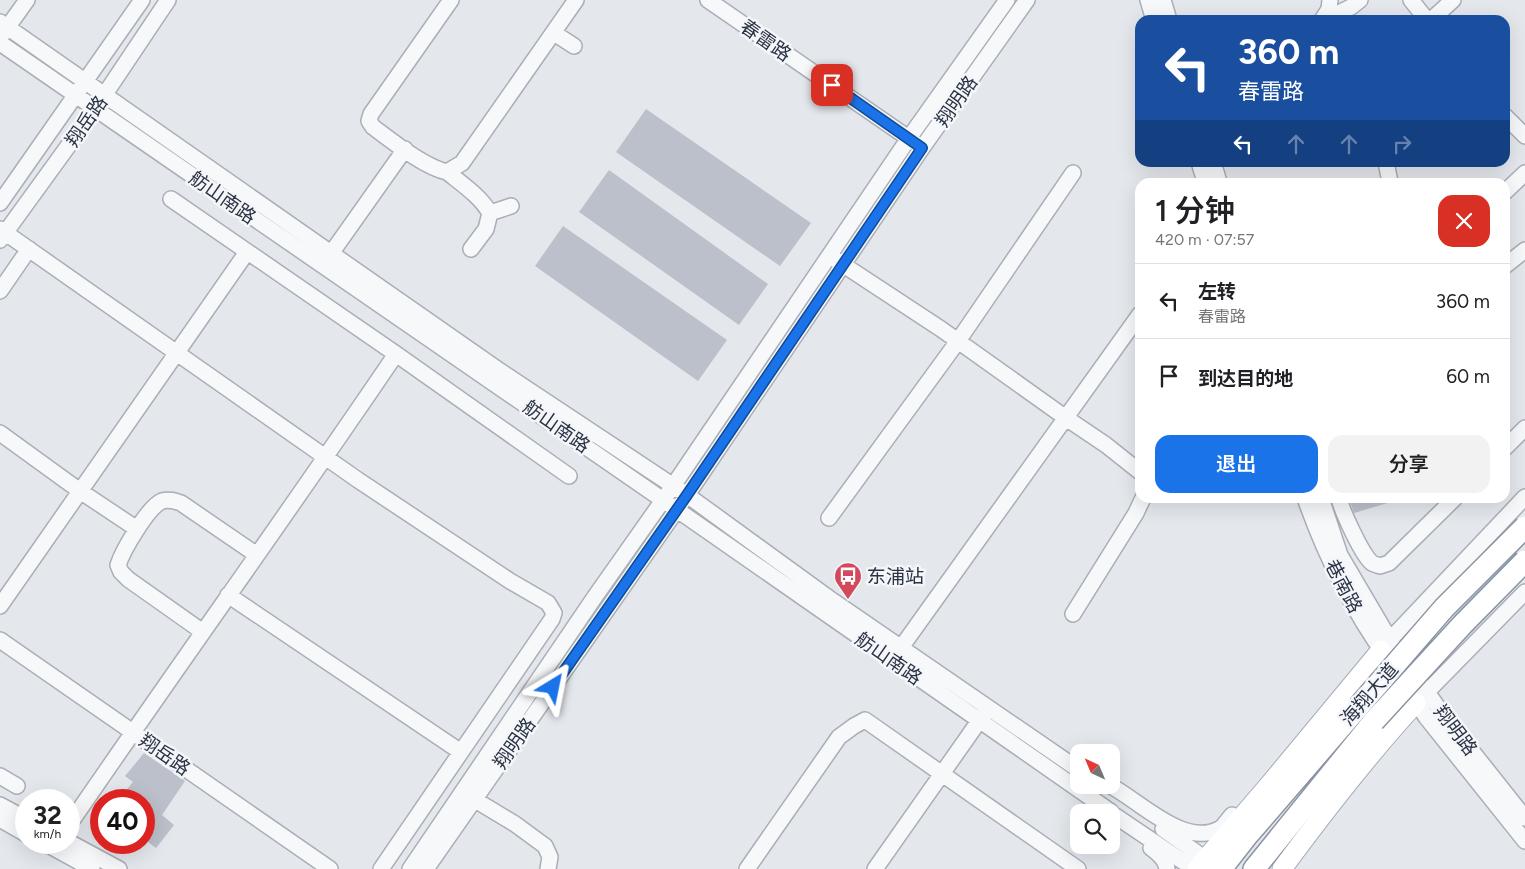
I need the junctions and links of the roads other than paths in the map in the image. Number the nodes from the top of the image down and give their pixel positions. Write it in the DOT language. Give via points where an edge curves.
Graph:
graph roads {
  1 [pos="27,0"];
  2 [pos="142,0"];
  3 [pos="168,0"];
  4 [pos="451,0"];
  5 [pos="576,0"];
  6 [pos="708,0"];
  7 [pos="1007,0"];
  8 [pos="1027,0"];
  9 [pos="1148,0"];
  10 [pos="1163,0"];
  11 [pos="1330,0"];
  12 [pos="1360,0"];
  13 [pos="1411,0"];
  14 [pos="1453,0"];
  15 [pos="1152,15"];
  16 [pos="1168,15"];
  17 [pos="1326,15"];
  18 [pos="1334,15"];
  19 [pos="1423,15"];
  20 [pos="1436,15"];
  21 [pos="3,29"];
  22 [pos="554,32"];
  23 [pos="0,43"];
  24 [pos="574,46"];
  25 [pos="84,81"];
  26 [pos="75,94"];
  27 [pos="104,95"];
  28 [pos="95,109"];
  29 [pos="1510,121"];
  30 [pos="1525,136"];
  31 [pos="908,138"];
  32 [pos="922,148"];
  33 [pos="405,149"];
  34 [pos="447,172"];
  35 [pos="1073,173"];
  36 [pos="1525,173"];
  37 [pos="1510,187"];
  38 [pos="171,199"];
  39 [pos="0,204"];
  40 [pos="511,206"];
  41 [pos="490,213"];
  42 [pos="2,234"];
  43 [pos="29,249"];
  44 [pos="471,249"];
  45 [pos="1525,251"];
  46 [pos="247,252"];
  47 [pos="829,256"];
  48 [pos="327,259"];
  49 [pos="1510,262"];
  50 [pos="843,265"];
  51 [pos="0,291"];
  52 [pos="1135,321"];
  53 [pos="958,340"];
  54 [pos="178,353"];
  55 [pos="396,354"];
  56 [pos="1066,418"];
  57 [pos="1525,428"];
  58 [pos="0,434"];
  59 [pos="1510,443"];
  60 [pos="326,458"];
  61 [pos="1135,468"];
  62 [pos="569,476"];
  63 [pos="673,486"];
  64 [pos="80,491"];
  65 [pos="687,495"];
  66 [pos="1525,498"];
  67 [pos="663,500"];
  68 [pos="1140,503"];
  69 [pos="1307,503"];
  70 [pos="1324,503"];
  71 [pos="1341,503"];
  72 [pos="1450,503"];
  73 [pos="676,509"];
  74 [pos="829,518"];
  75 [pos="1525,527"];
  76 [pos="137,530"];
  77 [pos="257,554"];
  78 [pos="1525,561"];
  79 [pos="1525,592"];
  80 [pos="228,595"];
  81 [pos="0,606"];
  82 [pos="1073,614"];
  83 [pos="203,632"];
  84 [pos="0,640"];
  85 [pos="1386,645"];
  86 [pos="897,654"];
  87 [pos="1394,669"];
  88 [pos="1422,697"];
  89 [pos="988,708"];
  90 [pos="979,721"];
  91 [pos="133,732"];
  92 [pos="461,752"];
  93 [pos="1070,764"];
  94 [pos="943,774"];
  95 [pos="0,776"];
  96 [pos="1070,784"];
  97 [pos="1269,785"];
  98 [pos="16,786"];
  99 [pos="1120,792"];
  100 [pos="1081,794"];
  101 [pos="1084,794"];
  102 [pos="1112,794"];
  103 [pos="468,796"];
  104 [pos="1092,804"];
  105 [pos="1098,804"];
  106 [pos="0,805"];
  107 [pos="80,809"];
  108 [pos="15,813"];
  109 [pos="1120,818"];
  110 [pos="1525,818"];
  111 [pos="0,819"];
  112 [pos="1120,826"];
  113 [pos="15,828"];
  114 [pos="1525,841"];
  115 [pos="80,848"];
  116 [pos="67,854"];
  117 [pos="1207,867"];
  118 [pos="92,869"];
  119 [pos="118,869"];
  120 [pos="330,869"];
  121 [pos="381,869"];
  122 [pos="410,869"];
  123 [pos="426,869"];
  124 [pos="548,869"];
  125 [pos="747,869"];
  126 [pos="876,869"];
  127 [pos="1078,869"];
  128 [pos="1167,869"];
  129 [pos="1254,869"];
  130 [pos="1282,869"];
  1 -- 21 [label="street"];
  2 -- 25 [label="street, 翔岳路"];
  3 -- 27 [label="street, 翔岳路"];
  4 -- 33 [label="street" via="371,114 369,121 372,127"];
  5 -- 22 [label="street"];
  6 -- 31 [label="street, 春雷路"];
  7 -- 31 [label="street, 翔明路"];
  8 -- 32 [label="street, 翔明路"];
  9 -- 15 [label="street"];
  10 -- 16 [label="street"];
  11 -- 17 [label="street"];
  12 -- 18 [label="street"];
  13 -- 19 [label="street"];
  14 -- 20 [label="street"];
  21 -- 25 [label="street, 舫山南路"];
  22 -- 24 [label="street"];
  22 -- 34 [label="street" via="462,163"];
  23 -- 26 [label="street, 舫山南路"];
  25 -- 26 [label="street, 翔岳路"];
  25 -- 27 [label="street, 舫山南路"];
  26 -- 28 [label="street, 舫山南路"];
  26 -- 39 [label="street, 翔岳路"];
  27 -- 28 [label="street, 翔岳路"];
  27 -- 48 [label="street, 舫山南路"];
  28 -- 42 [label="street, 翔岳路"];
  28 -- 48 [label="street, 舫山南路"];
  29 -- 30 [label="street"];
  31 -- 32 [label="street, 春雷路"];
  31 -- 47 [label="street, 翔明路"];
  32 -- 50 [label="street, 翔明路"];
  33 -- 34 [label="street" via="438,170"];
  33 -- 48 [label="street"];
  34 -- 41 [label="street"];
  35 -- 53 [label="street"];
  36 -- 37 [label="street"];
  38 -- 46 [label="street"];
  40 -- 41 [label="street"];
  41 -- 44 [label="street" via="486,229"];
  42 -- 43 [label="street"];
  43 -- 51 [label="street"];
  43 -- 54 [label="street"];
  45 -- 49 [label="street"];
  46 -- 54 [label="street"];
  46 -- 55 [label="street"];
  47 -- 50 [label="street"];
  47 -- 63 [label="street, 翔明路"];
  48 -- 63 [label="street, 舫山南路"];
  48 -- 67 [label="street, 舫山南路"];
  50 -- 53 [label="street"];
  50 -- 65 [label="street, 翔明路"];
  52 -- 56 [label="street"];
  53 -- 56 [label="street"];
  53 -- 74 [label="street"];
  54 -- 60 [label="street"];
  54 -- 64 [label="street"];
  55 -- 60 [label="street"];
  55 -- 62 [label="street"];
  56 -- 61 [label="street"];
  56 -- 86 [label="street"];
  57 -- 59 [label="street"];
  58 -- 64 [label="street"];
  60 -- 77 [label="street"];
  60 -- 92 [label="street" via="548,603 554,614"];
  63 -- 65 [label="street, 舫山南路"];
  63 -- 67 [label="street, 翔明路"];
  64 -- 76 [label="street"];
  64 -- 81 [label="street"];
  65 -- 73 [label="street, 翔明路"];
  65 -- 86 [label="street, 舫山南路" via="833,601"];
  66 -- 85 [label="street"];
  67 -- 73 [label="street, 舫山南路"];
  67 -- 103 [label="street, 翔明路"];
  68 -- 82 [label="street"];
  69 -- 85 [label="street, 巷南路" via="1346,592"];
  70 -- 85 [label="street, 巷南路" via="1340,555"];
  71 -- 72 [label="street" via="1362,547 1372,562 1380,566 1389,563"];
  73 -- 86 [label="street, 舫山南路"];
  73 -- 103 [label="street, 翔明路"];
  75 -- 117 [label="highway, 海翔大道, bridge" via="1444,608 1253,830"];
  76 -- 77 [label="street" via="155,506 171,500 181,503"];
  76 -- 83 [label="street" via="120,559 121,572"];
  77 -- 80 [label="street"];
  78 -- 129 [label="highway, 海翔大道, bridge" via="1374,722"];
  79 -- 88 [label="street"];
  80 -- 83 [label="street"];
  80 -- 92 [label="street"];
  83 -- 91 [label="street"];
  84 -- 91 [label="street, 翔岳路"];
  85 -- 87 [label="street, 巷南路"];
  85 -- 88 [label="street, 翔明路"];
  85 -- 97 [label="main road"];
  86 -- 89 [label="street, 舫山南路"];
  86 -- 90 [label="street, 舫山南路"];
  87 -- 88 [label="street, 翔明路"];
  88 -- 110 [label="street, 翔明路" via="1444,716"];
  88 -- 114 [label="street, 翔明路" via="1426,717"];
  88 -- 130 [label="main road" via="1376,748"];
  89 -- 90 [label="street"];
  89 -- 93 [label="street, 舫山南路"];
  90 -- 94 [label="street"];
  90 -- 96 [label="street, 舫山南路"];
  91 -- 107 [label="street"];
  91 -- 120 [label="street, 翔岳路"];
  92 -- 121 [label="street"];
  94 -- 125 [label="street" via="865,720 839,737"];
  94 -- 126 [label="street"];
  94 -- 127 [label="street"];
  95 -- 98 [label="street"];
  97 -- 99 [label="street" via="1250,794 1220,829 1201,834 1181,831"];
  97 -- 117 [label="main road"];
  100 -- 104 [label="street"];
  101 -- 105 [label="street, 舫山南路"];
  102 -- 117 [label="street"];
  103 -- 122 [label="street, 翔明路"];
  103 -- 123 [label="street, 翔明路"];
  103 -- 124 [label="street" via="545,846 550,857"];
  106 -- 108 [label="street"];
  109 -- 117 [label="street, 舫山南路"];
  111 -- 113 [label="street"];
  112 -- 128 [label="street" via="1158,853"];
  115 -- 119 [label="street"];
  116 -- 118 [label="street"];
}
